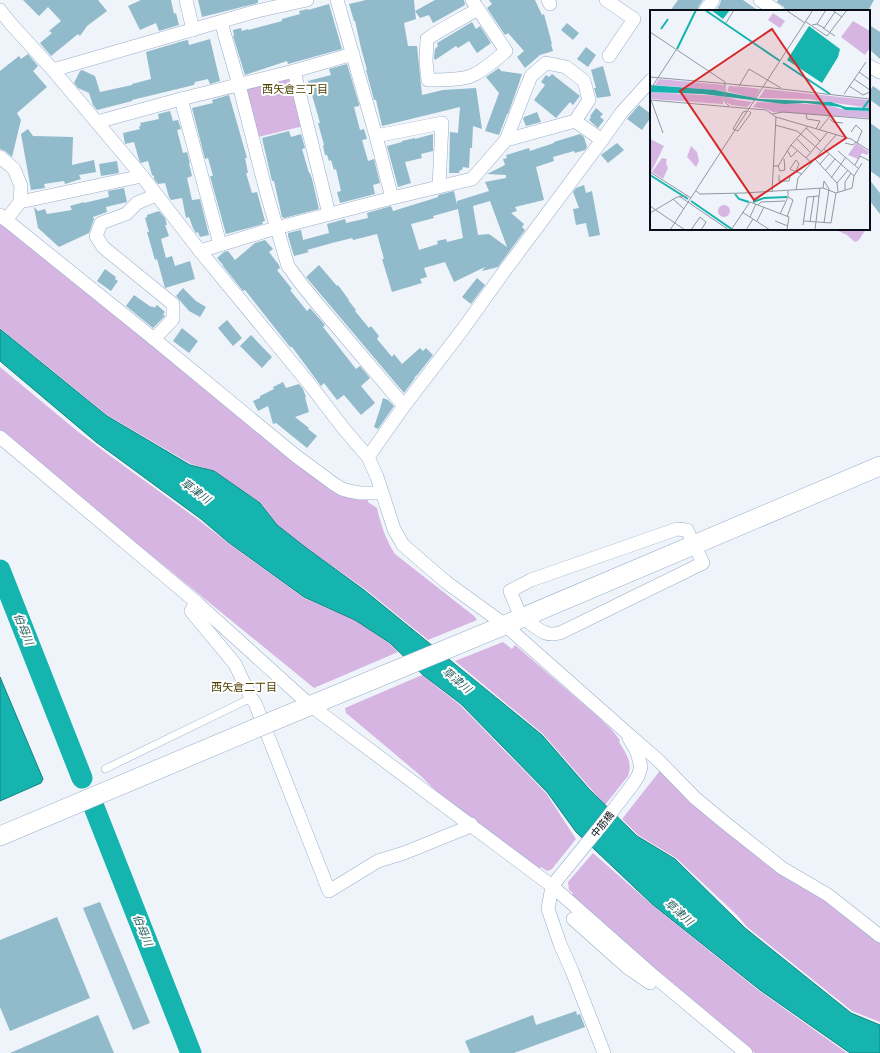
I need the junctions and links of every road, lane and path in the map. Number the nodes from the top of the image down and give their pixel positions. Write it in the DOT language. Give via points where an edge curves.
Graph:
graph roads {
  1 [pos="186,0"];
  2 [pos="337,0"];
  3 [pos="606,0"];
  4 [pos="713,0"];
  5 [pos="760,0"];
  6 [pos="300,1"];
  7 [pos="475,4"];
  8 [pos="0,10"];
  9 [pos="706,10"];
  10 [pos="775,10"];
  11 [pos="221,22"];
  12 [pos="193,30"];
  13 [pos="353,54"];
  14 [pos="609,56"];
  15 [pos="870,67"];
  16 [pos="53,70"];
  17 [pos="294,71"];
  18 [pos="880,72"];
  19 [pos="650,81"];
  20 [pos="239,85"];
  21 [pos="181,99"];
  22 [pos="575,121"];
  23 [pos="97,122"];
  24 [pos="376,136"];
  25 [pos="506,140"];
  26 [pos="602,140"];
  27 [pos="0,157"];
  28 [pos="142,176"];
  29 [pos="439,186"];
  30 [pos="156,195"];
  31 [pos="392,198"];
  32 [pos="20,202"];
  33 [pos="328,214"];
  34 [pos="3,217"];
  35 [pos="276,228"];
  36 [pos="220,244"];
  37 [pos="200,251"];
  38 [pos="154,339"];
  39 [pos="404,406"];
  40 [pos="0,437"];
  41 [pos="0,445"];
  42 [pos="368,458"];
  43 [pos="880,466"];
  44 [pos="381,493"];
  45 [pos="695,544"];
  46 [pos="194,606"];
  47 [pos="518,610"];
  48 [pos="530,623"];
  49 [pos="505,625"];
  50 [pos="251,698"];
  51 [pos="310,705"];
  52 [pos="626,733"];
  53 [pos="105,769"];
  54 [pos="468,826"];
  55 [pos="0,836"];
  56 [pos="555,882"];
  57 [pos="573,919"];
  58 [pos="880,936"];
  59 [pos="652,980"];
  60 [pos="604,1053"];
  61 [pos="736,1053"];
  62 [pos="746,1053"];
  1 -- 12 [label="street"];
  2 -- 13 [label="street"];
  3 -- 14 [label="street" via="634,19"];
  4 -- 9 [label="street"];
  5 -- 10 [label="street"];
  6 -- 11 [label="street"];
  7 -- 7 [label="street" via="506,51 488,67 470,77 428,80 427,39 459,20"];
  8 -- 16 [label="street"];
  11 -- 12 [label="street"];
  11 -- 20 [label="street"];
  12 -- 16 [label="street"];
  13 -- 17 [label="street"];
  13 -- 24 [label="street"];
  15 -- 18 [label="street"];
  16 -- 23 [label="street"];
  17 -- 20 [label="street"];
  17 -- 33 [label="street"];
  19 -- 26 [label="street" via="622,112"];
  20 -- 21 [label="street"];
  20 -- 35 [label="street"];
  21 -- 23 [label="street"];
  21 -- 36 [label="street"];
  22 -- 25 [label="street"];
  22 -- 25 [label="street" via="588,100 584,81 566,68 546,63 531,76"];
  22 -- 26 [label="street"];
  23 -- 28 [label="street"];
  24 -- 29 [label="street" via="442,123"];
  24 -- 31 [label="street"];
  25 -- 29 [label="street" via="472,179"];
  26 -- 39 [label="street"];
  27 -- 32 [label="street" via="14,169 21,186"];
  28 -- 30 [label="street"];
  28 -- 32 [label="street"];
  29 -- 31 [label="street"];
  30 -- 37 [label="street"];
  30 -- 38 [label="street" via="138,204 126,214 101,222 96,236 102,247 173,304 173,318"];
  31 -- 33 [label="street"];
  32 -- 34 [label="street"];
  33 -- 35 [label="street"];
  34 -- 38 [label="street"];
  35 -- 36 [label="street"];
  35 -- 39 [label="street" via="288,266"];
  36 -- 37 [label="street"];
  37 -- 42 [label="street"];
  38 -- 44 [label="street" via="296,456 338,487 360,493"];
  39 -- 42 [label="street"];
  40 -- 46 [label="street"];
  41 -- 46 [label="street"];
  42 -- 44 [label="street"];
  43 -- 45 [label="street"];
  44 -- 49 [label="street" via="394,530 403,545 446,582"];
  45 -- 47 [label="street" via="687,530 677,529 531,580 510,591"];
  45 -- 48 [label="street" via="703,563 560,632 543,633"];
  45 -- 49 [label="street"];
  46 -- 50 [label="street" via="235,664"];
  46 -- 51 [label="street"];
  49 -- 51 [label="street"];
  49 -- 52 [label="street"];
  50 -- 53 [label="lane"];
  50 -- 54 [label="street" via="329,891 378,860 404,853"];
  51 -- 54 [label="street"];
  51 -- 55 [label="street, bridge"];
  52 -- 56 [label="street, 中筋橋" via="637,752 641,766 638,776"];
  52 -- 58 [label="street" via="659,760 695,798 767,857 828,894"];
  54 -- 56 [label="street"];
  56 -- 59 [label="street"];
  56 -- 60 [label="street" via="548,909"];
  57 -- 59 [label="street" via="628,968"];
  59 -- 61 [label="street"];
  59 -- 62 [label="street"];
}
